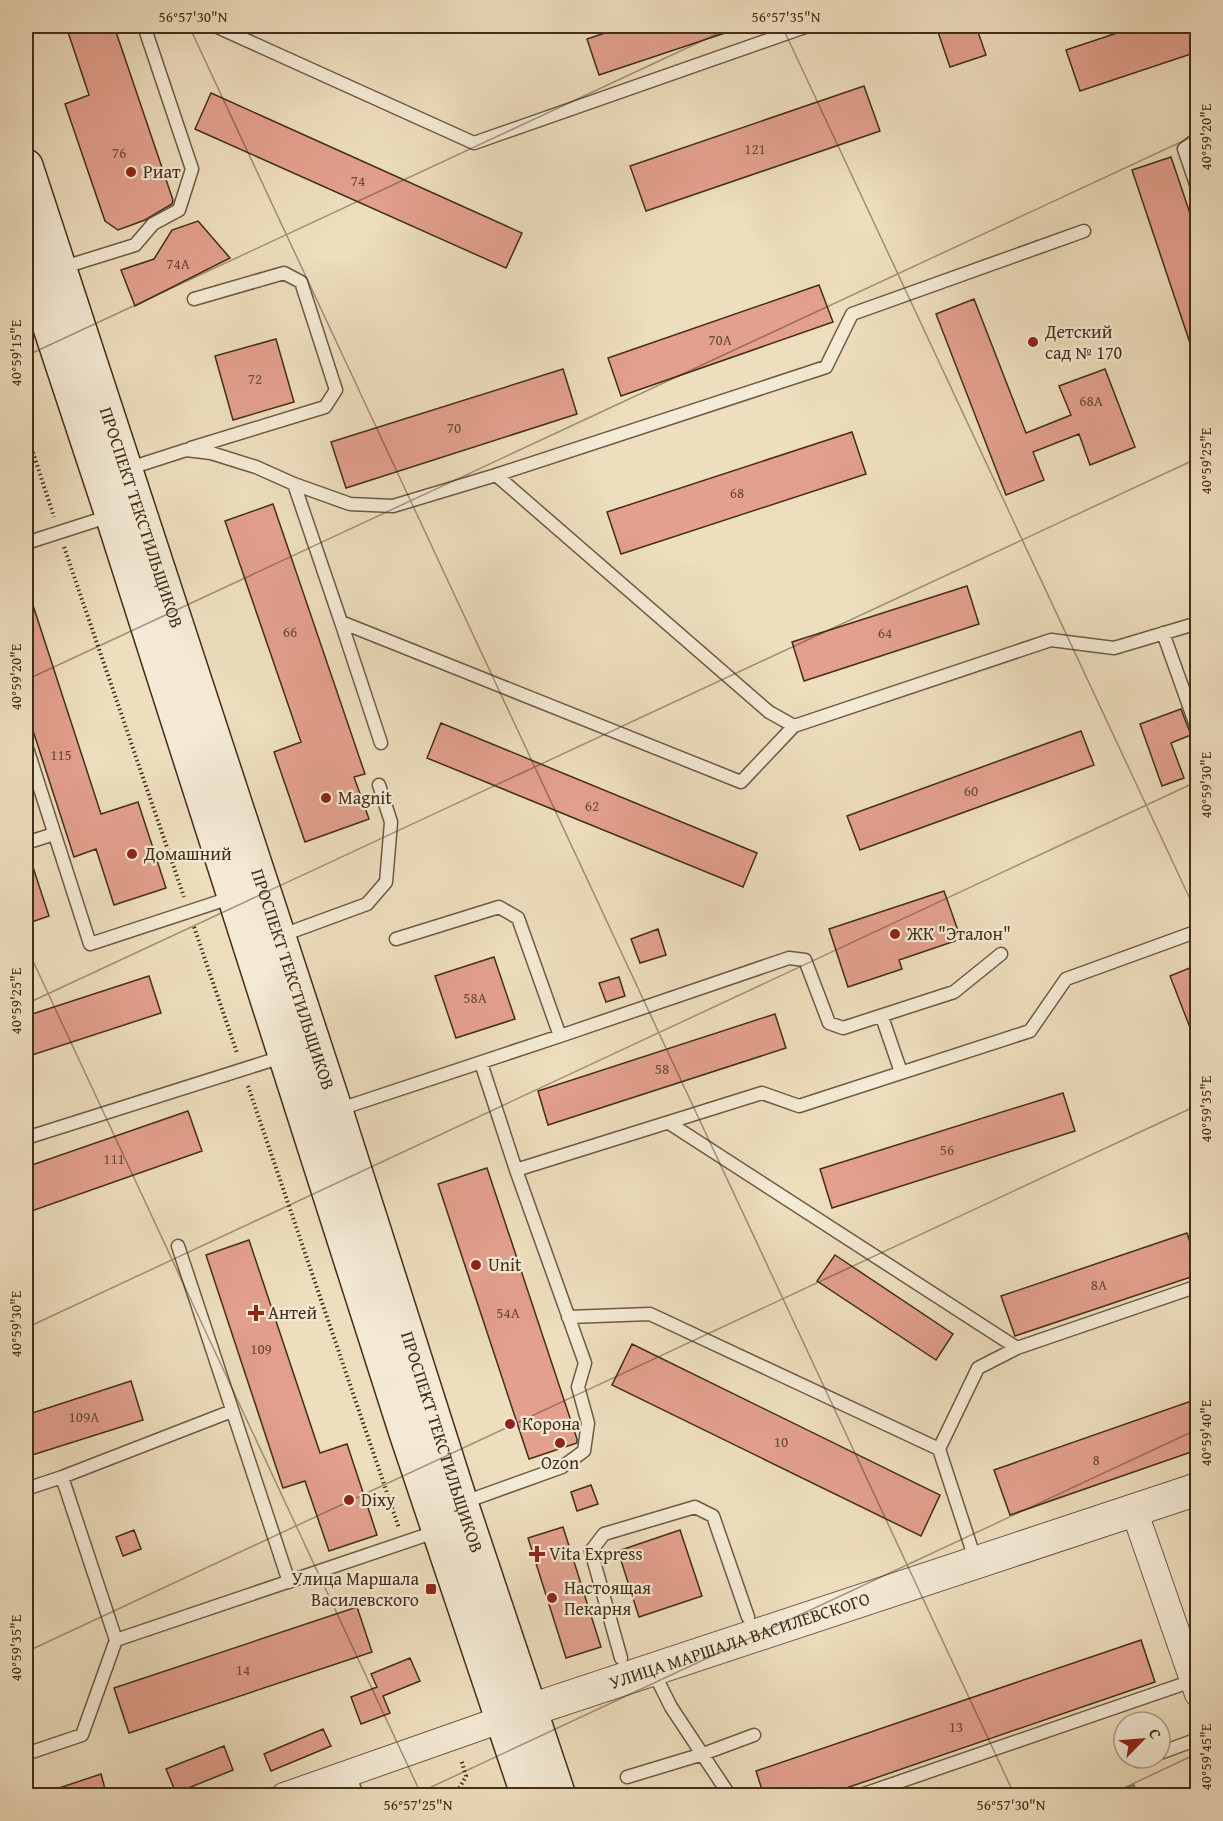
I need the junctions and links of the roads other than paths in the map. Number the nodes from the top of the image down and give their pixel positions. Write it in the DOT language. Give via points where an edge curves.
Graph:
graph roads {
  1 [pos="144,26"];
  2 [pos="215,26"];
  3 [pos="808,26"];
  4 [pos="1197,138"];
  5 [pos="26,166"];
  6 [pos="1197,190"];
  7 [pos="1084,231"];
  8 [pos="26,255"];
  9 [pos="59,268"];
  10 [pos="194,299"];
  11 [pos="186,450"];
  12 [pos="126,470"];
  13 [pos="496,475"];
  14 [pos="294,484"];
  15 [pos="112,515"];
  16 [pos="26,543"];
  17 [pos="341,622"];
  18 [pos="1197,623"];
  19 [pos="1163,633"];
  20 [pos="794,726"];
  21 [pos="1197,731"];
  22 [pos="381,743"];
  23 [pos="26,745"];
  24 [pos="379,785"];
  25 [pos="54,834"];
  26 [pos="26,843"];
  27 [pos="234,897"];
  28 [pos="1197,931"];
  29 [pos="278,936"];
  30 [pos="396,939"];
  31 [pos="1001,954"];
  32 [pos="882,1017"];
  33 [pos="560,1036"];
  34 [pos="286,1056"];
  35 [pos="481,1063"];
  36 [pos="901,1072"];
  37 [pos="336,1111"];
  38 [pos="669,1123"];
  39 [pos="26,1138"];
  40 [pos="516,1170"];
  41 [pos="178,1246"];
  42 [pos="1197,1286"];
  43 [pos="568,1317"];
  44 [pos="1017,1348"];
  45 [pos="232,1411"];
  46 [pos="939,1449"];
  47 [pos="62,1477"];
  48 [pos="1197,1489"];
  49 [pos="26,1490"];
  50 [pos="461,1503"];
  51 [pos="1134,1510"];
  52 [pos="439,1530"];
  53 [pos="976,1562"];
  54 [pos="289,1582"];
  55 [pos="748,1617"];
  56 [pos="116,1640"];
  57 [pos="621,1658"];
  58 [pos="652,1670"];
  59 [pos="1195,1688"];
  60 [pos="516,1714"];
  61 [pos="754,1735"];
  62 [pos="1197,1739"];
  63 [pos="1172,1748"];
  64 [pos="26,1754"];
  65 [pos="703,1754"];
  66 [pos="627,1777"];
  67 [pos="353,1784"];
  68 [pos="284,1796"];
  69 [pos="528,1796"];
  70 [pos="559,1796"];
  71 [pos="730,1796"];
  72 [pos="858,1796"];
  1 -- 9 [label="lane" via="192,169 179,210 153,224 135,245"];
  2 -- 3 [label="lane" via="474,143"];
  4 -- 6 [label="lane" via="1184,149"];
  5 -- 9 [label="main road, ПРОСПЕКТ ТЕКСТИЛЬЩИКОВ"];
  7 -- 13 [label="lane" via="852,314 826,367"];
  8 -- 15 [label="main road, ПРОСПЕКТ ТЕКСТИЛЬЩИКОВ"];
  9 -- 12 [label="main road, ПРОСПЕКТ ТЕКСТИЛЬЩИКОВ"];
  10 -- 11 [label="lane" via="284,273 301,282 336,390 325,407"];
  11 -- 12 [label="lane"];
  11 -- 14 [label="lane" via="256,467"];
  12 -- 29 [label="main road, ПРОСПЕКТ ТЕКСТИЛЬЩИКОВ"];
  13 -- 14 [label="lane" via="393,506 350,504"];
  13 -- 20 [label="lane" via="769,712"];
  14 -- 17 [label="lane"];
  15 -- 16 [label="lane"];
  15 -- 27 [label="main road, ПРОСПЕКТ ТЕКСТИЛЬЩИКОВ"];
  17 -- 20 [label="lane" via="741,782"];
  17 -- 22 [label="lane"];
  18 -- 19 [label="lane"];
  19 -- 20 [label="lane" via="1114,648 1051,640"];
  19 -- 21 [label="lane"];
  23 -- 25 [label="lane"];
  24 -- 29 [label="lane" via="391,822 386,882 367,904"];
  25 -- 26 [label="lane"];
  25 -- 27 [label="lane" via="90,944"];
  27 -- 34 [label="main road, ПРОСПЕКТ ТЕКСТИЛЬЩИКОВ"];
  28 -- 36 [label="lane" via="1066,979 1030,1030"];
  29 -- 37 [label="main road, ПРОСПЕКТ ТЕКСТИЛЬЩИКОВ"];
  30 -- 33 [label="lane" via="499,907 518,918"];
  31 -- 32 [label="lane" via="954,992"];
  32 -- 33 [label="lane" via="843,1028 829,1023 805,960 789,958"];
  32 -- 36 [label="lane"];
  33 -- 35 [label="lane"];
  34 -- 39 [label="lane"];
  34 -- 52 [label="main road, ПРОСПЕКТ ТЕКСТИЛЬЩИКОВ"];
  35 -- 37 [label="lane"];
  35 -- 40 [label="lane"];
  36 -- 38 [label="lane" via="799,1106 762,1093"];
  37 -- 50 [label="main road, ПРОСПЕКТ ТЕКСТИЛЬЩИКОВ"];
  38 -- 40 [label="lane"];
  38 -- 44 [label="lane"];
  40 -- 43 [label="lane"];
  41 -- 45 [label="lane"];
  42 -- 44 [label="lane"];
  43 -- 46 [label="lane" via="650,1314"];
  43 -- 50 [label="lane" via="585,1363 578,1387 588,1423 584,1451 562,1467"];
  44 -- 46 [label="lane" via="978,1368"];
  45 -- 47 [label="lane"];
  45 -- 54 [label="lane"];
  46 -- 53 [label="lane"];
  47 -- 49 [label="lane"];
  47 -- 56 [label="lane"];
  48 -- 51 [label="street, УЛИЦА МАРШАЛА ВАСИЛЕВСКОГО"];
  50 -- 60 [label="main road, ПРОСПЕКТ ТЕКСТИЛЬЩИКОВ"];
  51 -- 53 [label="street, УЛИЦА МАРШАЛА ВАСИЛЕВСКОГО"];
  51 -- 59 [label="street"];
  52 -- 54 [label="lane"];
  52 -- 60 [label="main road, ПРОСПЕКТ ТЕКСТИЛЬЩИКОВ"];
  53 -- 58 [label="street, УЛИЦА МАРШАЛА ВАСИЛЕВСКОГО"];
  54 -- 56 [label="lane"];
  55 -- 57 [label="lane" via="713,1516 694,1507 604,1534 591,1551"];
  56 -- 64 [label="lane" via="82,1735"];
  58 -- 60 [label="street, УЛИЦА МАРШАЛА ВАСИЛЕВСКОГО"];
  58 -- 65 [label="lane"];
  59 -- 72 [label="lane"];
  60 -- 67 [label="street, УЛИЦА МАРШАЛА ВАСИЛЕВСКОГО" via="454,1736"];
  60 -- 69 [label="main road, ПРОСПЕКТ ТЕКСТИЛЬЩИКОВ"];
  60 -- 70 [label="main road, ПРОСПЕКТ ТЕКСТИЛЬЩИКОВ"];
  61 -- 65 [label="lane"];
  62 -- 63 [label="lane"];
  65 -- 66 [label="lane"];
  65 -- 71 [label="lane"];
  67 -- 68 [label="street, УЛИЦА МАРШАЛА ВАСИЛЕВСКОГО"];
}
